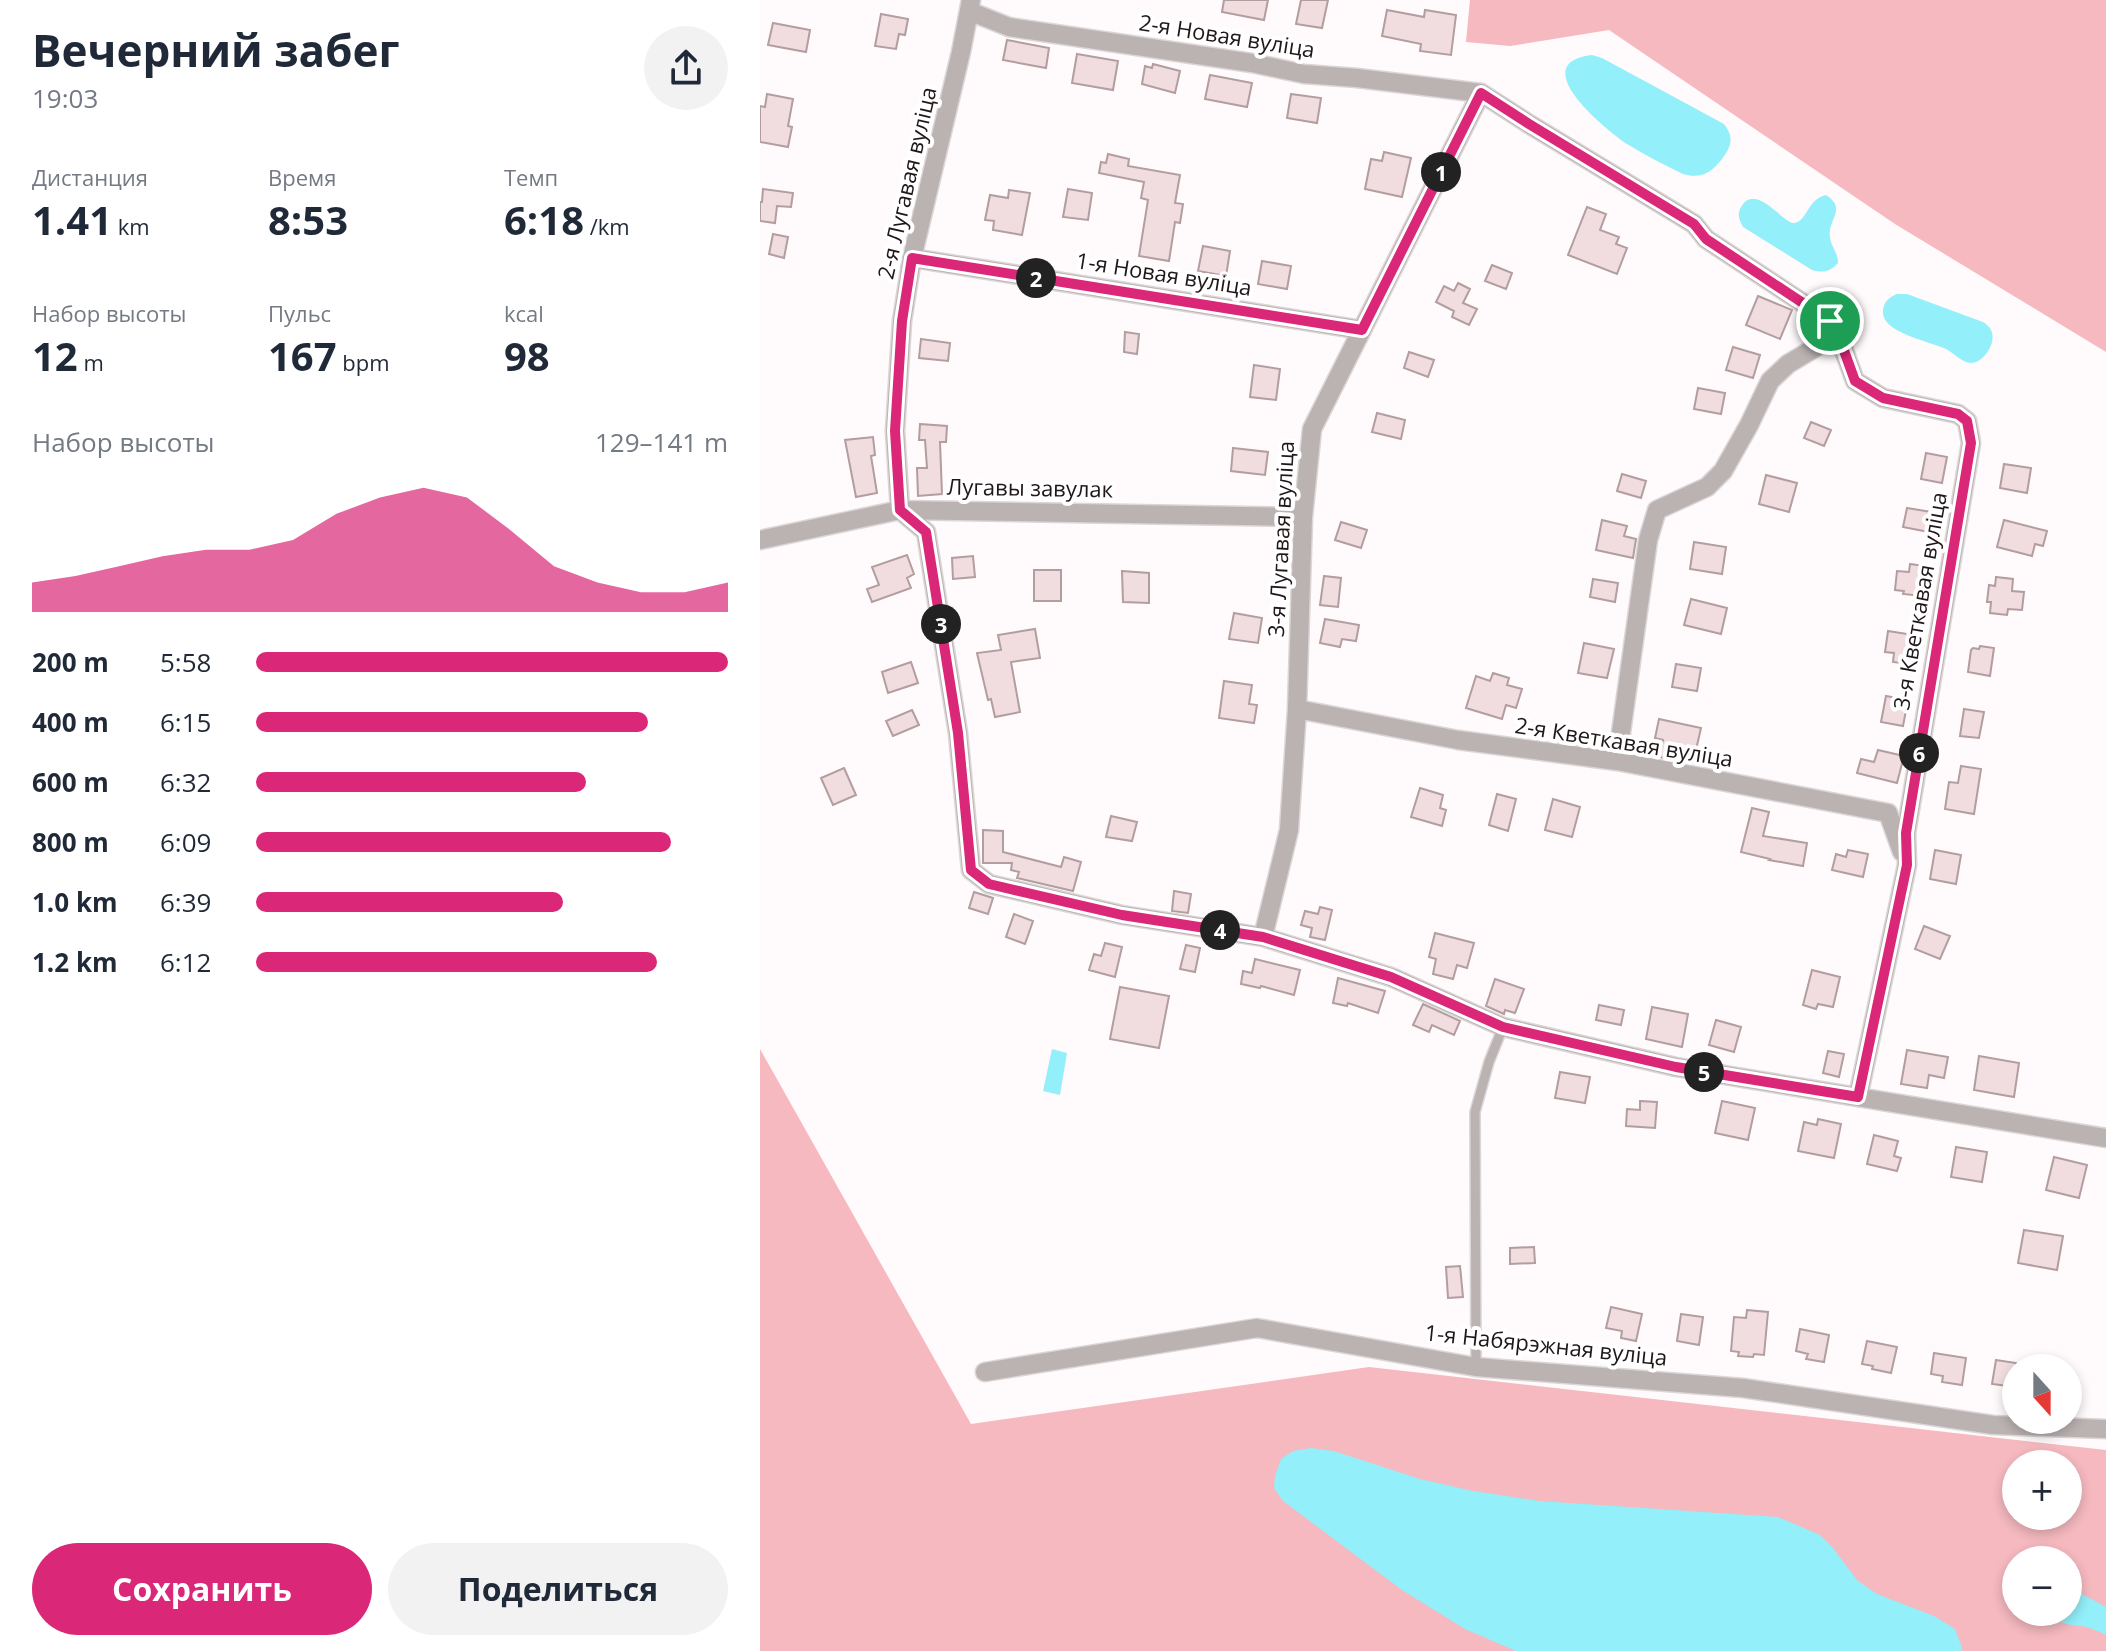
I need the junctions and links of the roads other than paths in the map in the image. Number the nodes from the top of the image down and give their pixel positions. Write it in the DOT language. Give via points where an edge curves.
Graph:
graph roads {
  1 [pos="970,6"];
  2 [pos="1481,93"];
  3 [pos="912,258"];
  4 [pos="1362,330"];
  5 [pos="1838,334"];
  6 [pos="900,510"];
  7 [pos="1303,517"];
  8 [pos="760,540"];
  9 [pos="1297,709"];
  10 [pos="1617,761"];
  11 [pos="1907,865"];
  12 [pos="1263,937"];
  13 [pos="1503,1027"];
  14 [pos="1858,1097"];
  15 [pos="2106,1138"];
  16 [pos="1476,1367"];
  17 [pos="985,1372"];
  18 [pos="2106,1429"];
  1 -- 2 [label="street, 2-я Новая вуліца" via="1009,27 1304,74"];
  1 -- 3 [label="street, 2-я Лугавая вуліца"];
  2 -- 4 [label="street, 3-я Лугавая вуліца"];
  2 -- 5 [label="street" via="1694,224 1706,239 1830,321"];
  3 -- 4 [label="street, 1-я Новая вуліца"];
  3 -- 6 [label="street, 2-я Лугавая вуліца" via="895,431"];
  4 -- 7 [label="street, 3-я Лугавая вуліца" via="1312,429"];
  5 -- 10 [label="street" via="1770,381 1723,471 1707,487 1657,510 1648,540"];
  5 -- 11 [label="street, 3-я Кветкавая вуліца" via="1855,381 1883,398 1958,414 1967,421 1971,443 1906,833"];
  6 -- 7 [label="street, Лугавы завулак"];
  6 -- 8 [label="street, Лугавы завулак"];
  6 -- 12 [label="street" via="926,532 958,733 971,870 989,884 1078,905"];
  7 -- 9 [label="street, 3-я Лугавая вуліца"];
  9 -- 10 [label="street, 2-я Кветкавая вуліца" via="1458,740"];
  9 -- 12 [label="street, 3-я Лугавая вуліца" via="1289,830"];
  10 -- 11 [label="street, 2-я Кветкавая вуліца" via="1888,813"];
  11 -- 14 [label="street, 3-я Кветкавая вуліца"];
  12 -- 13 [label="street" via="1391,977"];
  13 -- 14 [label="street" via="1676,1067"];
  13 -- 16 [label="lane" via="1475,1112"];
  14 -- 15 [label="street"];
  16 -- 17 [label="street, 1-я Набярэжная вуліца" via="1257,1328"];
  16 -- 18 [label="street, 1-я Набярэжная вуліца" via="1743,1388 1993,1425"];
}
